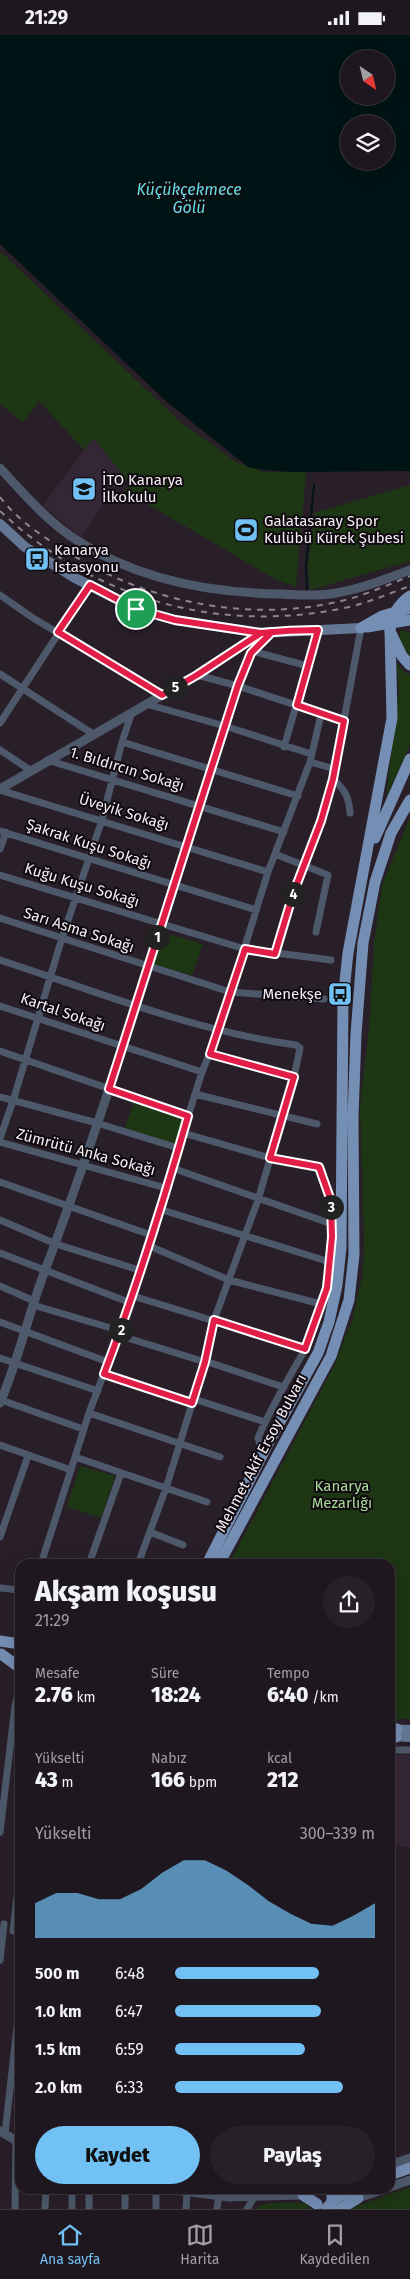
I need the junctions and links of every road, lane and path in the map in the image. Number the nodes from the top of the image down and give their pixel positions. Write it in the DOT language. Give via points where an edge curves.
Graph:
graph roads {
  1 [pos="0,468"];
  2 [pos="0,524"];
  3 [pos="410,571"];
  4 [pos="90,585"];
  5 [pos="0,595"];
  6 [pos="410,596"];
  7 [pos="410,608"];
  8 [pos="407,622"];
  9 [pos="361,628"];
  10 [pos="246,630"];
  11 [pos="318,630"];
  12 [pos="390,631"];
  13 [pos="58,632"];
  14 [pos="272,632"];
  15 [pos="261,633"];
  16 [pos="250,646"];
  17 [pos="410,665"];
  18 [pos="308,667"];
  19 [pos="0,674"];
  20 [pos="197,675"];
  21 [pos="238,685"];
  22 [pos="22,687"];
  23 [pos="162,695"];
  24 [pos="146,704"];
  25 [pos="297,705"];
  26 [pos="133,711"];
  27 [pos="321,715"];
  28 [pos="344,721"];
  29 [pos="0,723"];
  30 [pos="225,726"];
  31 [pos="93,734"];
  32 [pos="122,742"];
  33 [pos="284,747"];
  34 [pos="0,750"];
  35 [pos="311,754"];
  36 [pos="410,759"];
  37 [pos="47,760"];
  38 [pos="310,762"];
  39 [pos="211,769"];
  40 [pos="334,769"];
  41 [pos="30,770"];
  42 [pos="333,779"];
  43 [pos="113,780"];
  44 [pos="0,789"];
  45 [pos="298,796"];
  46 [pos="410,799"];
  47 [pos="199,805"];
  48 [pos="350,813"];
  49 [pos="102,820"];
  50 [pos="3,831"];
  51 [pos="284,832"];
  52 [pos="186,846"];
  53 [pos="0,849"];
  54 [pos="275,854"];
  55 [pos="368,856"];
  56 [pos="89,859"];
  57 [pos="304,865"];
  58 [pos="268,872"];
  59 [pos="0,875"];
  60 [pos="173,885"];
  61 [pos="75,897"];
  62 [pos="256,910"];
  63 [pos="0,919"];
  64 [pos="161,923"];
  65 [pos="316,932"];
  66 [pos="62,938"];
  67 [pos="245,949"];
  68 [pos="275,954"];
  69 [pos="0,960"];
  70 [pos="331,960"];
  71 [pos="148,968"];
  72 [pos="50,976"];
  73 [pos="230,993"];
  74 [pos="324,999"];
  75 [pos="0,1006"];
  76 [pos="136,1006"];
  77 [pos="37,1017"];
  78 [pos="219,1031"];
  79 [pos="123,1047"];
  80 [pos="0,1051"];
  81 [pos="210,1054"];
  82 [pos="26,1059"];
  83 [pos="202,1072"];
  84 [pos="294,1077"];
  85 [pos="109,1089"];
  86 [pos="195,1094"];
  87 [pos="0,1097"];
  88 [pos="13,1101"];
  89 [pos="188,1116"];
  90 [pos="282,1116"];
  91 [pos="97,1123"];
  92 [pos="317,1124"];
  93 [pos="183,1133"];
  94 [pos="0,1138"];
  95 [pos="0,1142"];
  96 [pos="178,1148"];
  97 [pos="270,1158"];
  98 [pos="82,1165"];
  99 [pos="172,1168"];
  100 [pos="0,1182"];
  101 [pos="166,1188"];
  102 [pos="258,1200"];
  103 [pos="70,1206"];
  104 [pos="159,1209"];
  105 [pos="0,1220"];
  106 [pos="332,1224"];
  107 [pos="151,1235"];
  108 [pos="246,1236"];
  109 [pos="56,1244"];
  110 [pos="148,1245"];
  111 [pos="0,1253"];
  112 [pos="330,1262"];
  113 [pos="139,1269"];
  114 [pos="45,1272"];
  115 [pos="230,1280"];
  116 [pos="0,1286"];
  117 [pos="132,1299"];
  118 [pos="34,1303"];
  119 [pos="320,1304"];
  120 [pos="214,1320"];
  121 [pos="0,1322"];
  122 [pos="24,1332"];
  123 [pos="119,1333"];
  124 [pos="305,1349"];
  125 [pos="0,1358"];
  126 [pos="108,1361"];
  127 [pos="205,1361"];
  128 [pos="16,1364"];
  129 [pos="104,1374"];
  130 [pos="282,1387"];
  131 [pos="98,1391"];
  132 [pos="1,1397"];
  133 [pos="193,1401"];
  134 [pos="88,1413"];
  135 [pos="265,1422"];
  136 [pos="83,1429"];
  137 [pos="179,1443"];
  138 [pos="0,1445"];
  139 [pos="262,1454"];
  140 [pos="28,1456"];
  141 [pos="75,1457"];
  142 [pos="220,1457"];
  143 [pos="71,1470"];
  144 [pos="121,1473"];
  145 [pos="166,1488"];
  146 [pos="207,1502"];
  147 [pos="150,1532"];
  148 [pos="0,1537"];
  149 [pos="183,1545"];
  150 [pos="41,1559"];
  151 [pos="91,1559"];
  152 [pos="140,1559"];
  153 [pos="210,1559"];
  154 [pos="222,1559"];
  155 [pos="0,1588"];
  156 [pos="15,1590"];
  157 [pos="0,1641"];
  158 [pos="15,1643"];
  159 [pos="15,1648"];
  160 [pos="0,1655"];
  161 [pos="15,1660"];
  162 [pos="15,1665"];
  163 [pos="15,1705"];
  164 [pos="410,1729"];
  165 [pos="395,1732"];
  166 [pos="395,1734"];
  167 [pos="410,1737"];
  168 [pos="395,1750"];
  169 [pos="410,1750"];
  170 [pos="0,1831"];
  171 [pos="2,1923"];
  172 [pos="15,1930"];
  173 [pos="0,1960"];
  174 [pos="15,2037"];
  175 [pos="2,2133"];
  176 [pos="15,2140"];
  177 [pos="410,2158"];
  178 [pos="395,2163"];
  179 [pos="410,2168"];
  180 [pos="395,2173"];
  181 [pos="410,2180"];
  182 [pos="395,2185"];
  183 [pos="16,2194"];
  184 [pos="46,2194"];
  185 [pos="72,2194"];
  186 [pos="89,2194"];
  187 [pos="125,2194"];
  188 [pos="156,2194"];
  189 [pos="187,2194"];
  190 [pos="214,2194"];
  191 [pos="224,2194"];
  192 [pos="255,2194"];
  193 [pos="310,2194"];
  194 [pos="318,2194"];
  195 [pos="332,2194"];
  196 [pos="352,2194"];
  197 [pos="355,2194"];
  198 [pos="219,2195"];
  199 [pos="320,2207"];
  200 [pos="15,2209"];
  201 [pos="45,2209"];
  202 [pos="72,2209"];
  203 [pos="89,2209"];
  204 [pos="125,2209"];
  205 [pos="156,2209"];
  206 [pos="186,2209"];
  207 [pos="217,2209"];
  208 [pos="247,2209"];
  209 [pos="332,2209"];
  210 [pos="340,2209"];
  1 -- 3 [label="street" via="36,507 77,540 142,571 189,585 222,591 329,594 357,589"];
  2 -- 4 [label="main road" via="25,547"];
  4 -- 10 [label="main road" via="136,609 175,620"];
  4 -- 13 [label="street"];
  5 -- 13 [label="street"];
  6 -- 12 [label="main road, bridge" via="397,608"];
  7 -- 9 [label="main road" via="382,616"];
  8 -- 9 [label="main road"];
  9 -- 11 [label="main road"];
  9 -- 28 [label="street"];
  10 -- 15 [label="main road"];
  10 -- 16 [label="street" via="251,636"];
  11 -- 14 [label="main road"];
  11 -- 18 [label="street"];
  12 -- 17 [label="main road"];
  12 -- 55 [label="main road" via="392,718"];
  13 -- 22 [label="street"];
  13 -- 23 [label="street"];
  14 -- 15 [label="main road"];
  14 -- 16 [label="street"];
  15 -- 16 [label="street"];
  16 -- 18 [label="street"];
  16 -- 20 [label="street"];
  16 -- 21 [label="street"];
  18 -- 25 [label="street"];
  19 -- 22 [label="street"];
  20 -- 21 [label="street"];
  20 -- 23 [label="street"];
  21 -- 25 [label="street"];
  21 -- 30 [label="street"];
  22 -- 29 [label="street"];
  22 -- 31 [label="street"];
  23 -- 24 [label="street"];
  24 -- 26 [label="street"];
  24 -- 30 [label="street"];
  25 -- 27 [label="street"];
  25 -- 33 [label="street"];
  26 -- 31 [label="street"];
  26 -- 32 [label="street"];
  27 -- 28 [label="street"];
  27 -- 35 [label="street"];
  28 -- 40 [label="street"];
  30 -- 33 [label="street"];
  30 -- 39 [label="street"];
  31 -- 37 [label="street"];
  32 -- 39 [label="street"];
  32 -- 43 [label="street"];
  33 -- 35 [label="street"];
  34 -- 41 [label="street"];
  35 -- 38 [label="street"];
  36 -- 55 [label="main road"];
  37 -- 41 [label="street"];
  37 -- 43 [label="street, 1. Bıldırcın Sokağı"];
  38 -- 40 [label="street"];
  38 -- 45 [label="street"];
  39 -- 45 [label="street"];
  39 -- 47 [label="street"];
  40 -- 42 [label="street"];
  41 -- 44 [label="street"];
  42 -- 48 [label="street" via="349,798"];
  42 -- 57 [label="street"];
  43 -- 47 [label="street, 1. Bıldırcın Sokağı"];
  43 -- 49 [label="street"];
  44 -- 49 [label="street, Üveyik Sokağı"];
  45 -- 51 [label="street"];
  46 -- 154 [label="main road, Mehmet Akif Ersoy Bulvarı" via="391,833 375,882 363,943 356,1034 354,1255 349,1300 331,1356"];
  47 -- 51 [label="street, 1. Bıldırcın Sokağı"];
  47 -- 52 [label="street"];
  49 -- 52 [label="street, Üveyik Sokağı"];
  49 -- 56 [label="street"];
  50 -- 53 [label="street"];
  50 -- 56 [label="street, Şakrak Kuşu Sokağı"];
  51 -- 54 [label="street"];
  52 -- 58 [label="street, Üveyik Sokağı"];
  52 -- 60 [label="street"];
  54 -- 57 [label="street"];
  54 -- 58 [label="street"];
  55 -- 139 [label="main road, Mehmet Akif Ersoy Bulvarı" via="348,953 343,1000 341,1248 337,1285 318,1353"];
  56 -- 60 [label="street, Şakrak Kuşu Sokağı"];
  56 -- 61 [label="street"];
  57 -- 65 [label="street" via="328,875"];
  57 -- 68 [label="street"];
  58 -- 62 [label="street"];
  59 -- 61 [label="street, Kuğu Kuşu Sokağı"];
  60 -- 62 [label="street, Şakrak Kuşu Sokağı"];
  60 -- 64 [label="street"];
  61 -- 64 [label="street, Kuğu Kuşu Sokağı"];
  61 -- 66 [label="street"];
  62 -- 67 [label="street"];
  63 -- 66 [label="street, Sarı Asma Sokağı"];
  64 -- 67 [label="street, Kuğu Kuşu Sokağı"];
  64 -- 71 [label="street"];
  66 -- 71 [label="street, Sarı Asma Sokağı"];
  66 -- 72 [label="street"];
  67 -- 68 [label="street, Kuğu Kuşu Sokağı"];
  67 -- 73 [label="street"];
  68 -- 70 [label="street, Kuğu Kuşu Sokağı"];
  69 -- 72 [label="street"];
  71 -- 73 [label="street, Sarı Asma Sokağı"];
  71 -- 76 [label="street"];
  72 -- 76 [label="street"];
  72 -- 77 [label="street"];
  73 -- 74 [label="street, Sarı Asma Sokağı"];
  73 -- 78 [label="street"];
  75 -- 77 [label="street, Kartal Sokağı"];
  76 -- 78 [label="street"];
  76 -- 79 [label="street"];
  77 -- 79 [label="street, Kartal Sokağı"];
  77 -- 82 [label="street"];
  78 -- 81 [label="street"];
  78 -- 84 [label="street" via="296,1045 300,1048"];
  79 -- 83 [label="street, Kartal Sokağı"];
  79 -- 85 [label="street"];
  80 -- 82 [label="street"];
  81 -- 83 [label="street"];
  81 -- 84 [label="street"];
  82 -- 85 [label="street"];
  82 -- 88 [label="street"];
  83 -- 86 [label="street"];
  84 -- 90 [label="street"];
  85 -- 89 [label="street"];
  85 -- 91 [label="street"];
  86 -- 89 [label="street"];
  86 -- 90 [label="street"];
  87 -- 88 [label="street"];
  88 -- 91 [label="street"];
  88 -- 94 [label="street"];
  89 -- 93 [label="street"];
  90 -- 92 [label="street"];
  90 -- 97 [label="street"];
  91 -- 96 [label="street"];
  91 -- 98 [label="street"];
  93 -- 96 [label="street"];
  93 -- 97 [label="street"];
  95 -- 98 [label="street, Zümrütü Anka Sokağı"];
  96 -- 99 [label="street"];
  97 -- 102 [label="street"];
  97 -- 106 [label="street" via="319,1167 331,1201"];
  98 -- 101 [label="street, Zümrütü Anka Sokağı"];
  98 -- 103 [label="street"];
  99 -- 101 [label="street"];
  99 -- 102 [label="street"];
  100 -- 103 [label="street"];
  101 -- 104 [label="street"];
  102 -- 106 [label="street"];
  102 -- 108 [label="street"];
  103 -- 107 [label="street"];
  103 -- 109 [label="street"];
  104 -- 107 [label="street"];
  104 -- 108 [label="street"];
  105 -- 109 [label="street"];
  106 -- 112 [label="street"];
  107 -- 110 [label="street"];
  108 -- 112 [label="street"];
  108 -- 115 [label="street"];
  109 -- 113 [label="street"];
  109 -- 114 [label="street"];
  110 -- 113 [label="street"];
  110 -- 115 [label="street"];
  111 -- 114 [label="street"];
  112 -- 119 [label="street" via="327,1288"];
  113 -- 117 [label="street"];
  114 -- 117 [label="street"];
  114 -- 118 [label="street"];
  115 -- 119 [label="street"];
  115 -- 120 [label="street"];
  116 -- 118 [label="street"];
  117 -- 120 [label="street"];
  117 -- 123 [label="street"];
  118 -- 122 [label="street"];
  118 -- 123 [label="street"];
  119 -- 124 [label="street"];
  120 -- 124 [label="street"];
  120 -- 127 [label="street"];
  121 -- 122 [label="street"];
  122 -- 126 [label="street"];
  122 -- 128 [label="street"];
  123 -- 126 [label="street"];
  123 -- 127 [label="street"];
  124 -- 130 [label="street"];
  125 -- 128 [label="street"];
  126 -- 129 [label="street"];
  127 -- 130 [label="street"];
  127 -- 133 [label="street"];
  128 -- 131 [label="street"];
  128 -- 132 [label="street"];
  129 -- 131 [label="street"];
  129 -- 133 [label="street"];
  130 -- 135 [label="street"];
  131 -- 134 [label="street"];
  132 -- 136 [label="street"];
  133 -- 135 [label="street"];
  133 -- 137 [label="street"];
  134 -- 136 [label="street"];
  134 -- 137 [label="street"];
  135 -- 139 [label="street" via="258,1438"];
  136 -- 141 [label="street"];
  137 -- 142 [label="street"];
  137 -- 145 [label="street"];
  138 -- 140 [label="street"];
  139 -- 153 [label="main road, Mehmet Akif Ersoy Bulvarı"];
  140 -- 143 [label="street"];
  140 -- 148 [label="street"];
  141 -- 143 [label="street"];
  141 -- 144 [label="street"];
  143 -- 150 [label="street"];
  144 -- 145 [label="street"];
  144 -- 151 [label="street"];
  145 -- 146 [label="street"];
  145 -- 147 [label="street"];
  147 -- 149 [label="street"];
  147 -- 152 [label="street"];
  155 -- 156 [label="street"];
  157 -- 158 [label="main road"];
  157 -- 159 [label="main road"];
  160 -- 161 [label="main road"];
  160 -- 162 [label="main road"];
  163 -- 170 [label="street"];
  164 -- 165 [label="main road"];
  166 -- 167 [label="main road"];
  168 -- 169 [label="street"];
  171 -- 172 [label="street"];
  171 -- 173 [label="street"];
  174 -- 175 [label="street"];
  175 -- 176 [label="street"];
  177 -- 178 [label="street"];
  179 -- 180 [label="main road"];
  181 -- 182 [label="street"];
  183 -- 200 [label="street"];
  184 -- 201 [label="street"];
  185 -- 202 [label="street"];
  186 -- 203 [label="street"];
  187 -- 204 [label="street"];
  188 -- 205 [label="street"];
  189 -- 206 [label="street"];
  190 -- 198 [label="street"];
  191 -- 198 [label="street"];
  192 -- 208 [label="street"];
  193 -- 199 [label="main road"];
  194 -- 199 [label="main road"];
  195 -- 209 [label="main road"];
  196 -- 199 [label="main road, bridge"];
  197 -- 210 [label="main road"];
  198 -- 207 [label="street"];
}
